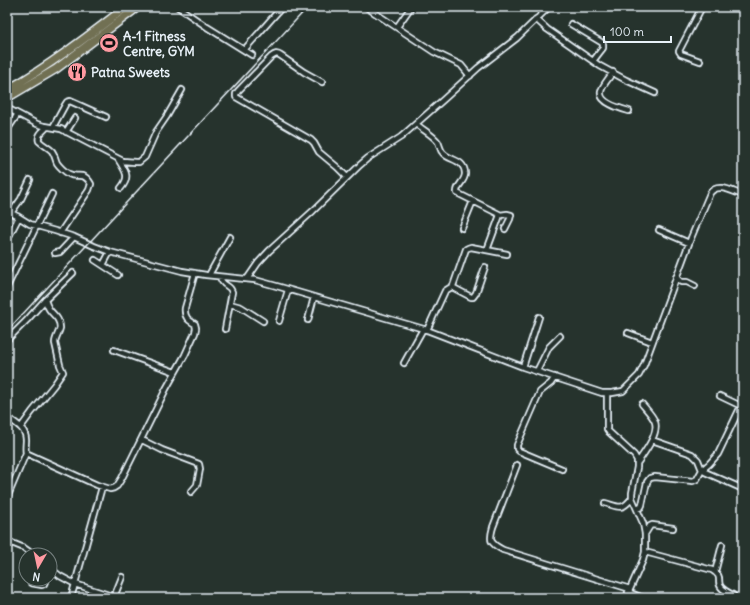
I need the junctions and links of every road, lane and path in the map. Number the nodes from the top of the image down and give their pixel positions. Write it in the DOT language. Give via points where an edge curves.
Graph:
graph roads {
  1 [pos="126,7"];
  2 [pos="138,7"];
  3 [pos="178,7"];
  4 [pos="282,7"];
  5 [pos="366,7"];
  6 [pos="411,7"];
  7 [pos="549,7"];
  8 [pos="702,7"];
  9 [pos="536,19"];
  10 [pos="571,24"];
  11 [pos="397,27"];
  12 [pos="244,50"];
  13 [pos="252,55"];
  14 [pos="593,61"];
  15 [pos="700,61"];
  16 [pos="613,72"];
  17 [pos="470,76"];
  18 [pos="322,82"];
  19 [pos="7,90"];
  20 [pos="182,90"];
  21 [pos="654,93"];
  22 [pos="7,98"];
  23 [pos="7,108"];
  24 [pos="629,111"];
  25 [pos="18,114"];
  26 [pos="106,117"];
  27 [pos="75,118"];
  28 [pos="416,124"];
  29 [pos="46,127"];
  30 [pos="53,127"];
  31 [pos="7,130"];
  32 [pos="66,132"];
  33 [pos="118,159"];
  34 [pos="347,177"];
  35 [pos="30,180"];
  36 [pos="121,188"];
  37 [pos="52,194"];
  38 [pos="743,195"];
  39 [pos="473,201"];
  40 [pos="9,212"];
  41 [pos="500,215"];
  42 [pos="19,217"];
  43 [pos="36,226"];
  44 [pos="462,228"];
  45 [pos="505,229"];
  46 [pos="659,230"];
  47 [pos="60,233"];
  48 [pos="74,237"];
  49 [pos="230,237"];
  50 [pos="7,240"];
  51 [pos="689,243"];
  52 [pos="487,250"];
  53 [pos="110,252"];
  54 [pos="55,253"];
  55 [pos="507,254"];
  56 [pos="95,260"];
  57 [pos="104,265"];
  58 [pos="485,267"];
  59 [pos="73,272"];
  60 [pos="195,273"];
  61 [pos="118,275"];
  62 [pos="209,275"];
  63 [pos="220,276"];
  64 [pos="676,277"];
  65 [pos="247,279"];
  66 [pos="695,286"];
  67 [pos="7,287"];
  68 [pos="452,287"];
  69 [pos="288,290"];
  70 [pos="314,297"];
  71 [pos="45,300"];
  72 [pos="230,304"];
  73 [pos="539,317"];
  74 [pos="279,320"];
  75 [pos="308,320"];
  76 [pos="262,321"];
  77 [pos="225,329"];
  78 [pos="425,330"];
  79 [pos="628,333"];
  80 [pos="560,336"];
  81 [pos="7,340"];
  82 [pos="652,342"];
  83 [pos="114,350"];
  84 [pos="404,363"];
  85 [pos="524,366"];
  86 [pos="537,371"];
  87 [pos="175,372"];
  88 [pos="555,377"];
  89 [pos="607,394"];
  90 [pos="720,396"];
  91 [pos="642,404"];
  92 [pos="742,404"];
  93 [pos="7,417"];
  94 [pos="21,428"];
  95 [pos="142,440"];
  96 [pos="652,440"];
  97 [pos="26,453"];
  98 [pos="638,462"];
  99 [pos="518,465"];
  100 [pos="562,469"];
  101 [pos="702,470"];
  102 [pos="102,487"];
  103 [pos="743,489"];
  104 [pos="191,492"];
  105 [pos="7,498"];
  106 [pos="632,498"];
  107 [pos="605,503"];
  108 [pos="637,509"];
  109 [pos="673,528"];
  110 [pos="646,534"];
  111 [pos="7,541"];
  112 [pos="722,545"];
  113 [pos="22,547"];
  114 [pos="645,552"];
  115 [pos="715,572"];
  116 [pos="58,574"];
  117 [pos="122,577"];
  118 [pos="75,584"];
  119 [pos="629,591"];
  120 [pos="733,595"];
  121 [pos="116,597"];
  122 [pos="71,598"];
  123 [pos="626,598"];
  124 [pos="643,598"];
  1 -- 19 [label="highway"];
  2 -- 22 [label="highway" via="56,69"];
  3 -- 12 [label="street"];
  4 -- 12 [label="street"];
  5 -- 11 [label="street"];
  6 -- 11 [label="street"];
  7 -- 9 [label="street"];
  8 -- 15 [label="street" via="679,51"];
  9 -- 14 [label="street"];
  9 -- 17 [label="street"];
  10 -- 14 [label="street" via="603,44 603,48"];
  11 -- 17 [label="street" via="434,52 461,65"];
  12 -- 13 [label="street"];
  14 -- 16 [label="street"];
  16 -- 21 [label="street"];
  16 -- 24 [label="street" via="601,95 612,106"];
  17 -- 28 [label="street"];
  18 -- 34 [label="street" via="275,54 238,91 236,97 311,140 319,152"];
  20 -- 33 [label="street" via="156,132 145,157 139,162"];
  23 -- 25 [label="street"];
  25 -- 29 [label="street"];
  25 -- 31 [label="street"];
  26 -- 30 [label="street" via="70,101 65,104"];
  27 -- 32 [label="street"];
  28 -- 34 [label="street" via="368,158"];
  28 -- 39 [label="street" via="438,142 442,152 462,166 465,176 456,190"];
  29 -- 30 [label="street"];
  29 -- 47 [label="street" via="38,138 39,141 52,152 57,163 67,173 82,176 91,184"];
  30 -- 32 [label="street"];
  32 -- 33 [label="street"];
  33 -- 36 [label="street" via="127,177"];
  34 -- 65 [label="street" via="269,251"];
  35 -- 40 [label="street" via="21,199"];
  37 -- 43 [label="street"];
  38 -- 51 [label="street" via="719,187 713,190"];
  39 -- 41 [label="street"];
  39 -- 44 [label="street"];
  40 -- 42 [label="street"];
  41 -- 45 [label="street" via="511,215"];
  41 -- 52 [label="street"];
  42 -- 43 [label="street"];
  42 -- 50 [label="street"];
  43 -- 47 [label="street"];
  43 -- 67 [label="street"];
  46 -- 51 [label="street"];
  47 -- 48 [label="street"];
  48 -- 53 [label="street"];
  48 -- 54 [label="street" via="60,252"];
  49 -- 62 [label="street"];
  51 -- 64 [label="street"];
  52 -- 55 [label="street"];
  52 -- 68 [label="street" via="471,247 466,249"];
  53 -- 57 [label="street"];
  53 -- 60 [label="street"];
  56 -- 57 [label="street"];
  57 -- 61 [label="street"];
  58 -- 68 [label="street" via="473,297"];
  59 -- 71 [label="street"];
  60 -- 62 [label="street"];
  60 -- 87 [label="street" via="184,313 196,328"];
  62 -- 63 [label="street"];
  63 -- 65 [label="street"];
  63 -- 72 [label="street" via="222,282 231,289"];
  64 -- 66 [label="street" via="681,282"];
  64 -- 82 [label="street"];
  65 -- 69 [label="street"];
  68 -- 78 [label="street" via="445,292"];
  69 -- 70 [label="street"];
  69 -- 74 [label="street"];
  70 -- 75 [label="street"];
  70 -- 78 [label="street"];
  71 -- 81 [label="street"];
  71 -- 94 [label="street" via="59,324 55,343 63,372"];
  72 -- 76 [label="street" via="241,307"];
  72 -- 77 [label="street"];
  73 -- 85 [label="street"];
  78 -- 84 [label="street"];
  78 -- 85 [label="street"];
  79 -- 82 [label="street"];
  80 -- 86 [label="street" via="549,347"];
  82 -- 89 [label="street" via="639,375 623,391"];
  83 -- 87 [label="street"];
  85 -- 86 [label="street"];
  86 -- 88 [label="street"];
  87 -- 95 [label="street"];
  88 -- 89 [label="street"];
  88 -- 100 [label="street" via="540,392 517,449"];
  89 -- 98 [label="street" via="607,429"];
  90 -- 92 [label="street"];
  91 -- 96 [label="street" via="655,422"];
  92 -- 101 [label="street" via="718,454"];
  93 -- 94 [label="street"];
  94 -- 97 [label="street" via="26,438"];
  95 -- 102 [label="street" via="117,486 110,489"];
  95 -- 104 [label="street" via="199,464 197,485"];
  96 -- 98 [label="street"];
  96 -- 101 [label="street" via="692,454"];
  97 -- 102 [label="street"];
  97 -- 105 [label="street"];
  98 -- 106 [label="street"];
  99 -- 119 [label="street" via="491,532 491,542 494,546"];
  101 -- 103 [label="street"];
  101 -- 108 [label="street" via="693,481 650,478 642,505"];
  102 -- 118 [label="street"];
  106 -- 107 [label="street" via="624,507"];
  106 -- 108 [label="street"];
  108 -- 110 [label="street"];
  109 -- 110 [label="street" via="652,525"];
  110 -- 114 [label="street"];
  111 -- 113 [label="street"];
  112 -- 115 [label="street"];
  114 -- 115 [label="street"];
  114 -- 119 [label="street"];
  115 -- 120 [label="street" via="722,588"];
  116 -- 118 [label="street"];
  117 -- 121 [label="street"];
  118 -- 121 [label="street"];
  118 -- 122 [label="street"];
  119 -- 123 [label="street"];
  119 -- 124 [label="street"];
}
